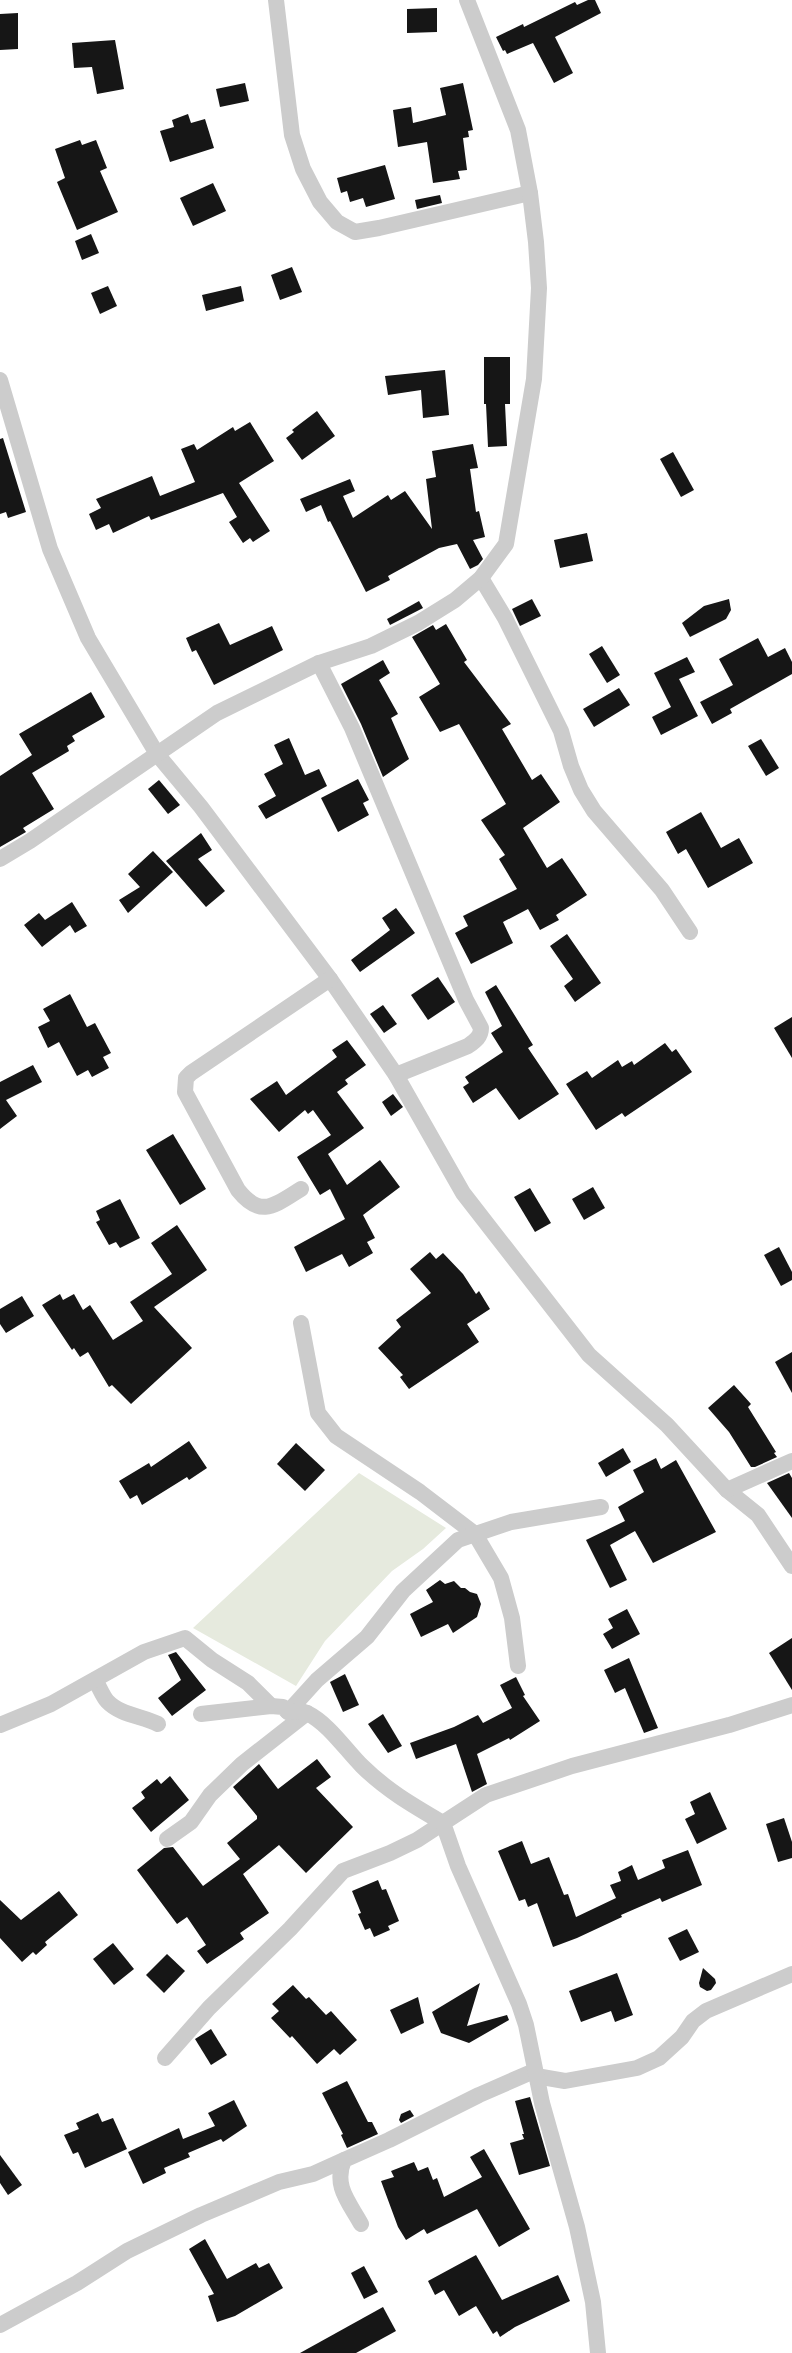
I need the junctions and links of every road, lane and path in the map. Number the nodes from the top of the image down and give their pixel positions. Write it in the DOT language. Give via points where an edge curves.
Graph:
graph roads {
  1 [pos="276,0"];
  2 [pos="467,0"];
  3 [pos="530,193"];
  4 [pos="0,380"];
  5 [pos="481,578"];
  6 [pos="319,663"];
  7 [pos="157,754"];
  8 [pos="0,859"];
  9 [pos="690,932"];
  10 [pos="330,979"];
  11 [pos="396,1075"];
  12 [pos="301,1189"];
  13 [pos="301,1323"];
  14 [pos="792,1461"];
  15 [pos="727,1490"];
  16 [pos="601,1507"];
  17 [pos="475,1534"];
  18 [pos="792,1566"];
  19 [pos="518,1666"];
  20 [pos="95,1680"];
  21 [pos="792,1705"];
  22 [pos="271,1706"];
  23 [pos="288,1712"];
  24 [pos="307,1713"];
  25 [pos="201,1714"];
  26 [pos="158,1724"];
  27 [pos="0,1725"];
  28 [pos="443,1823"];
  29 [pos="167,1839"];
  30 [pos="792,1974"];
  31 [pos="165,2058"];
  32 [pos="535,2073"];
  33 [pos="565,2081"];
  34 [pos="542,2103"];
  35 [pos="344,2160"];
  36 [pos="361,2224"];
  37 [pos="0,2325"];
  38 [pos="598,2353"];
  1 -- 3 [label="street" via="292,135 320,202 337,222 356,232 363,231"];
  2 -- 3 [label="street" via="518,130"];
  3 -- 5 [label="street" via="539,288 534,379 506,544"];
  4 -- 7 [label="street" via="50,549 88,638"];
  5 -- 6 [label="street" via="455,600 418,623 371,646"];
  5 -- 9 [label="street" via="505,618 561,731 571,766 594,811 662,890"];
  6 -- 7 [label="street" via="217,712"];
  6 -- 11 [label="street" via="352,728 466,1000 481,1028 477,1039 468,1046"];
  7 -- 8 [label="street"];
  7 -- 10 [label="street" via="201,807"];
  10 -- 11 [label="street"];
  10 -- 12 [label="street" via="191,1072 184,1084 193,1110 238,1190 247,1200 255,1206 267,1207"];
  11 -- 15 [label="street" via="463,1193 589,1355 667,1425"];
  13 -- 17 [label="street" via="318,1413 336,1436 420,1492"];
  14 -- 15 [label="street"];
  15 -- 18 [label="street" via="758,1516"];
  16 -- 17 [label="street" via="511,1522"];
  17 -- 19 [label="street" via="501,1578 512,1618"];
  17 -- 23 [label="street" via="458,1540 403,1591 367,1637 317,1680"];
  20 -- 22 [label="street" via="144,1652 185,1638 248,1683"];
  20 -- 26 [label="street" via="107,1701 124,1712"];
  20 -- 27 [label="street" via="51,1704"];
  21 -- 28 [label="street" via="563,1769 486,1795"];
  22 -- 23 [label="street" via="283,1707"];
  22 -- 25 [label="street"];
  23 -- 24 [label="street"];
  24 -- 28 [label="street" via="399,1798"];
  24 -- 29 [label="street" via="242,1764 210,1794 191,1822"];
  28 -- 31 [label="street" via="390,1853 343,1870"];
  28 -- 32 [label="street" via="465,1884 519,2004"];
  30 -- 33 [label="street" via="706,2012 693,2021 682,2037 659,2058 629,2070"];
  32 -- 33 [label="street"];
  32 -- 34 [label="street"];
  32 -- 35 [label="street" via="479,2095"];
  33 -- 34 [label="street"];
  34 -- 38 [label="street" via="577,2226 593,2302"];
  35 -- 36 [label="street" via="338,2173 340,2186"];
  35 -- 37 [label="street" via="313,2174 279,2182 201,2215 127,2251"];
}
